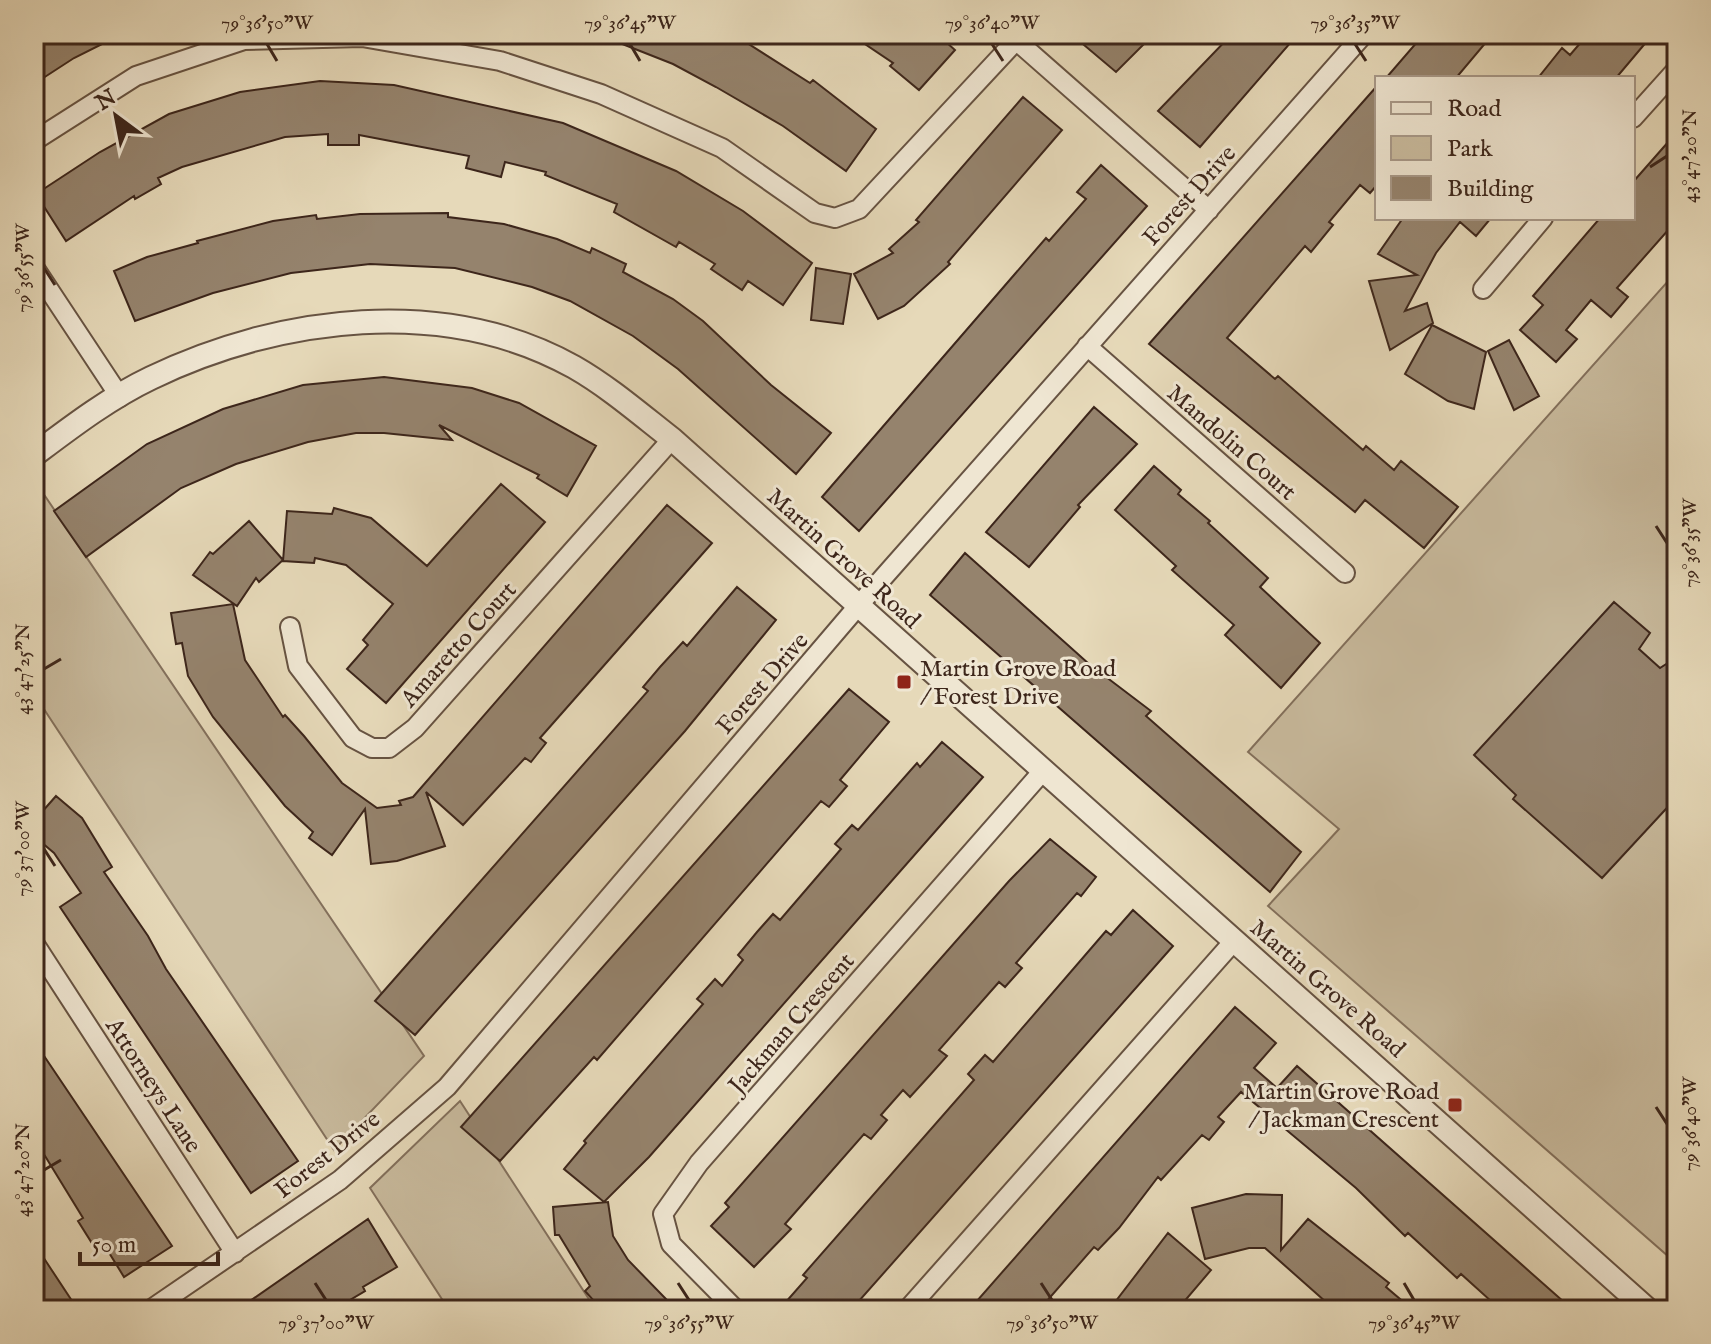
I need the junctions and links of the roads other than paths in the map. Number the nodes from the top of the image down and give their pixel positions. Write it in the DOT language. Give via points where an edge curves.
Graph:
graph roads {
  1 [pos="1364,34"];
  2 [pos="1016,36"];
  3 [pos="1677,69"];
  4 [pos="1635,116"];
  5 [pos="34,141"];
  6 [pos="1209,210"];
  7 [pos="1541,220"];
  8 [pos="34,267"];
  9 [pos="1483,289"];
  10 [pos="1087,346"];
  11 [pos="120,397"];
  12 [pos="672,439"];
  13 [pos="34,455"];
  14 [pos="1345,573"];
  15 [pos="858,606"];
  16 [pos="290,627"];
  17 [pos="1042,772"];
  18 [pos="1234,941"];
  19 [pos="34,943"];
  20 [pos="235,1253"];
  21 [pos="150,1310"];
  22 [pos="736,1310"];
  23 [pos="907,1310"];
  24 [pos="1648,1310"];
  1 -- 6 [label="street, Forest Drive"];
  2 -- 5 [label="street" via="859,209 835,218 815,213 722,148 601,94 500,61 362,37 244,40 136,76"];
  2 -- 6 [label="street"];
  3 -- 4 [label="street"];
  6 -- 10 [label="street, Forest Drive"];
  7 -- 9 [label="street"];
  8 -- 11 [label="street"];
  10 -- 14 [label="street, Mandolin Court"];
  10 -- 15 [label="street, Forest Drive"];
  11 -- 12 [label="street, Martin Grove Road" via="179,365 270,336 372,322 427,324 523,344 614,393"];
  11 -- 13 [label="street, Martin Grove Road"];
  12 -- 15 [label="street, Martin Grove Road"];
  12 -- 16 [label="street, Amaretto Court" via="415,728 389,748 372,748 353,738 298,666"];
  15 -- 17 [label="street, Martin Grove Road"];
  15 -- 20 [label="street, Forest Drive" via="447,1087 340,1180"];
  17 -- 18 [label="street, Martin Grove Road"];
  17 -- 22 [label="street, Jackman Crescent" via="699,1163 663,1214 671,1244"];
  18 -- 23 [label="street"];
  18 -- 24 [label="street, Martin Grove Road"];
  19 -- 20 [label="street, Attorneys Lane"];
  20 -- 21 [label="street, Forest Drive"];
}
